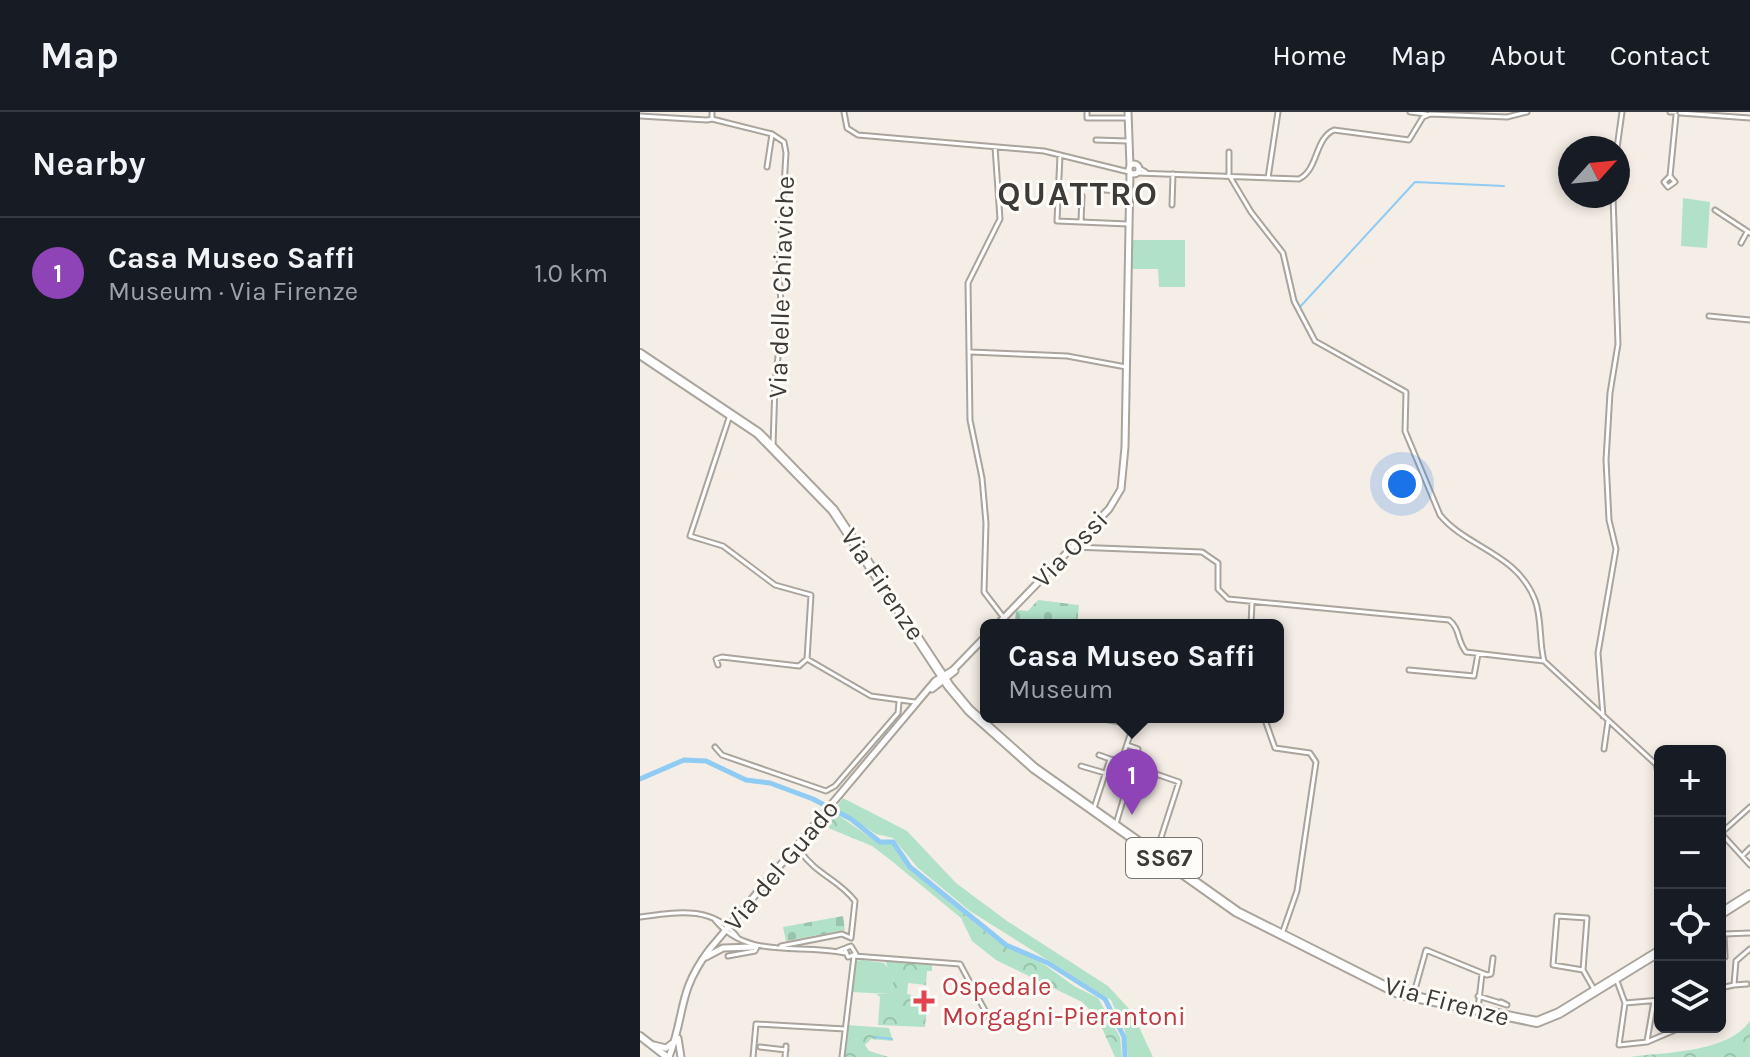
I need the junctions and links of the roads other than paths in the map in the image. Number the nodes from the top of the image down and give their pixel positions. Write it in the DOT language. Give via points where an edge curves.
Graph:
graph roads {
  1 [pos="712,112"];
  2 [pos="844,112"];
  3 [pos="1087,112"];
  4 [pos="1099,112"];
  5 [pos="1278,112"];
  6 [pos="1410,112"];
  7 [pos="1527,112"];
  8 [pos="1622,112"];
  9 [pos="1421,113"];
  10 [pos="1676,113"];
  11 [pos="1702,113"];
  12 [pos="1430,114"];
  13 [pos="1740,114"];
  14 [pos="1128,115"];
  15 [pos="640,116"];
  16 [pos="1100,118"];
  17 [pos="1750,118"];
  18 [pos="712,119"];
  19 [pos="772,134"];
  20 [pos="1619,136"];
  21 [pos="1096,140"];
  22 [pos="1128,141"];
  23 [pos="995,147"];
  24 [pos="1229,152"];
  25 [pos="1060,155"];
  26 [pos="767,167"];
  27 [pos="1132,170"];
  28 [pos="1173,174"];
  29 [pos="1229,175"];
  30 [pos="1670,176"];
  31 [pos="1268,178"];
  32 [pos="1105,190"];
  33 [pos="1128,192"];
  34 [pos="1082,196"];
  35 [pos="1172,205"];
  36 [pos="1613,208"];
  37 [pos="1715,210"];
  38 [pos="1081,222"];
  39 [pos="1128,224"];
  40 [pos="1749,232"];
  41 [pos="1741,243"];
  42 [pos="1709,316"];
  43 [pos="1750,320"];
  44 [pos="971,352"];
  45 [pos="640,354"];
  46 [pos="1126,367"];
  47 [pos="731,412"];
  48 [pos="773,447"];
  49 [pos="1074,547"];
  50 [pos="1252,602"];
  51 [pos="1004,618"];
  52 [pos="1251,619"];
  53 [pos="980,642"];
  54 [pos="1478,654"];
  55 [pos="807,659"];
  56 [pos="1544,661"];
  57 [pos="718,665"];
  58 [pos="1409,670"];
  59 [pos="944,678"];
  60 [pos="899,701"];
  61 [pos="919,702"];
  62 [pos="1603,716"];
  63 [pos="980,718"];
  64 [pos="1608,721"];
  65 [pos="985,723"];
  66 [pos="1127,723"];
  67 [pos="1266,723"];
  68 [pos="1133,724"];
  69 [pos="1127,745"];
  70 [pos="715,747"];
  71 [pos="1604,749"];
  72 [pos="1099,755"];
  73 [pos="1110,759"];
  74 [pos="1121,762"];
  75 [pos="1654,762"];
  76 [pos="1081,766"];
  77 [pos="1133,766"];
  78 [pos="1105,773"];
  79 [pos="1126,790"];
  80 [pos="1750,807"];
  81 [pos="1094,808"];
  82 [pos="1116,824"];
  83 [pos="1726,829"];
  84 [pos="804,838"];
  85 [pos="1726,838"];
  86 [pos="1750,848"];
  87 [pos="1156,853"];
  88 [pos="1742,856"];
  89 [pos="1750,865"];
  90 [pos="1750,895"];
  91 [pos="1726,910"];
  92 [pos="640,917"];
  93 [pos="735,920"];
  94 [pos="724,927"];
  95 [pos="1750,933"];
  96 [pos="1282,934"];
  97 [pos="1726,934"];
  98 [pos="733,935"];
  99 [pos="718,940"];
  100 [pos="852,943"];
  101 [pos="755,947"];
  102 [pos="775,948"];
  103 [pos="1750,949"];
  104 [pos="845,951"];
  105 [pos="1654,955"];
  106 [pos="728,956"];
  107 [pos="855,956"];
  108 [pos="1493,958"];
  109 [pos="702,960"];
  110 [pos="1583,970"];
  111 [pos="1482,973"];
  112 [pos="1616,978"];
  113 [pos="1747,984"];
  114 [pos="1734,985"];
  115 [pos="1726,987"];
  116 [pos="1595,991"];
  117 [pos="1413,997"];
  118 [pos="1654,1001"];
  119 [pos="1625,1003"];
  120 [pos="1476,1004"];
  121 [pos="1508,1017"];
  122 [pos="989,1018"];
  123 [pos="845,1029"];
  124 [pos="1668,1033"];
  125 [pos="677,1034"];
  126 [pos="640,1036"];
  127 [pos="1647,1042"];
  128 [pos="650,1044"];
  129 [pos="679,1045"];
  130 [pos="760,1047"];
  131 [pos="670,1057"];
  132 [pos="681,1057"];
  133 [pos="753,1057"];
  134 [pos="785,1057"];
  135 [pos="842,1057"];
  1 -- 18 [label="street"];
  2 -- 23 [label="street" via="847,128 858,135"];
  3 -- 16 [label="street" via="1087,118"];
  4 -- 16 [label="street"];
  5 -- 31 [label="street"];
  6 -- 9 [label="street"];
  7 -- 12 [label="street" via="1507,117"];
  8 -- 20 [label="street"];
  9 -- 12 [label="street"];
  10 -- 11 [label="street"];
  10 -- 30 [label="street"];
  11 -- 13 [label="street"];
  12 -- 31 [label="street" via="1409,140 1328,132 1304,176"];
  13 -- 17 [label="street"];
  14 -- 16 [label="street"];
  14 -- 22 [label="street"];
  15 -- 18 [label="street"];
  18 -- 19 [label="street"];
  19 -- 26 [label="street, Via delle Chiaviche"];
  19 -- 48 [label="street, Via delle Chiaviche" via="784,142 786,153"];
  21 -- 22 [label="street"];
  22 -- 27 [label="street"];
  23 -- 25 [label="street"];
  23 -- 44 [label="street" via="1000,219 968,283"];
  24 -- 29 [label="street"];
  25 -- 27 [label="street"];
  25 -- 38 [label="street" via="1057,221"];
  27 -- 28 [label="street"];
  27 -- 33 [label="street, Via Ossi"];
  28 -- 29 [label="street"];
  28 -- 35 [label="street"];
  29 -- 31 [label="street"];
  29 -- 56 [label="street" via="1283,253 1294,301 1315,341 1406,392 1405,431 1440,515 1519,574 1537,607"];
  32 -- 33 [label="street"];
  33 -- 39 [label="street, Via Ossi"];
  34 -- 38 [label="street"];
  36 -- 62 [label="street" via="1618,344 1606,460 1616,549 1598,653"];
  37 -- 40 [label="street"];
  38 -- 39 [label="street"];
  39 -- 46 [label="street, Via Ossi"];
  40 -- 41 [label="street"];
  42 -- 43 [label="street"];
  44 -- 46 [label="street" via="1067,356"];
  44 -- 51 [label="street" via="970,420 986,523 984,592"];
  45 -- 47 [label="main road, Via Firenze / SS67"];
  46 -- 49 [label="street, Via Ossi" via="1121,489"];
  47 -- 48 [label="main road, Via Firenze / SS67"];
  47 -- 55 [label="street" via="690,536 723,546 775,585 811,595"];
  48 -- 59 [label="main road, Via Firenze / SS67" via="833,510"];
  49 -- 50 [label="street" via="1202,552 1218,563 1220,595"];
  49 -- 51 [label="street, Via Ossi"];
  50 -- 52 [label="street"];
  50 -- 54 [label="street" via="1449,620 1466,652"];
  53 -- 59 [label="street"];
  54 -- 56 [label="street"];
  54 -- 58 [label="street" via="1474,676"];
  55 -- 57 [label="street" via="799,666 722,657 716,659"];
  55 -- 60 [label="street" via="862,692"];
  56 -- 62 [label="street"];
  59 -- 61 [label="street, Via del Guado"];
  59 -- 63 [label="main road, Via Firenze / SS67"];
  60 -- 61 [label="street"];
  60 -- 70 [label="street, Via del Guado" via="898,713 826,791 722,755"];
  61 -- 84 [label="street, Via del Guado"];
  62 -- 64 [label="street"];
  64 -- 71 [label="street"];
  64 -- 75 [label="street"];
  65 -- 81 [label="main road, Via Firenze / SS67" via="1034,768"];
  66 -- 68 [label="street"];
  67 -- 96 [label="street" via="1275,748 1310,753 1316,762 1297,891"];
  68 -- 69 [label="street"];
  69 -- 74 [label="street"];
  69 -- 77 [label="street" via="1138,749"];
  72 -- 73 [label="street"];
  73 -- 74 [label="street"];
  73 -- 78 [label="street"];
  74 -- 77 [label="street"];
  76 -- 78 [label="street"];
  77 -- 87 [label="street" via="1179,782"];
  78 -- 81 [label="street"];
  79 -- 82 [label="street"];
  80 -- 83 [label="street"];
  81 -- 82 [label="main road, Via Firenze / SS67"];
  82 -- 87 [label="main road, Via Firenze / SS67"];
  84 -- 93 [label="street, Via del Guado"];
  84 -- 100 [label="street" via="800,851 812,868 855,901"];
  85 -- 88 [label="street"];
  86 -- 88 [label="street"];
  87 -- 96 [label="main road, Via Firenze / SS67" via="1237,912"];
  88 -- 89 [label="street"];
  90 -- 91 [label="main road"];
  92 -- 94 [label="street" via="682,911"];
  93 -- 94 [label="street, Via del Guado"];
  93 -- 98 [label="street"];
  94 -- 98 [label="street"];
  94 -- 99 [label="street, Via del Guado"];
  95 -- 97 [label="street"];
  96 -- 117 [label="main road, Via Firenze / SS67"];
  98 -- 99 [label="street"];
  98 -- 101 [label="street"];
  99 -- 109 [label="street, Via del Guado"];
  100 -- 102 [label="street" via="842,934"];
  100 -- 104 [label="street"];
  100 -- 107 [label="street"];
  101 -- 102 [label="street"];
  101 -- 106 [label="street"];
  101 -- 109 [label="street" via="723,948"];
  102 -- 104 [label="street"];
  103 -- 114 [label="street" via="1736,961"];
  104 -- 107 [label="street"];
  105 -- 112 [label="main road, Via Firenze"];
  107 -- 122 [label="street" via="960,964"];
  107 -- 123 [label="street"];
  108 -- 111 [label="street" via="1491,974"];
  109 -- 125 [label="street, Via del Guado" via="684,992"];
  110 -- 110 [label="street" via="1587,918 1557,916 1553,965"];
  110 -- 116 [label="street"];
  111 -- 117 [label="street" via="1426,950"];
  111 -- 120 [label="street"];
  112 -- 116 [label="main road, Via Firenze"];
  112 -- 119 [label="street"];
  113 -- 114 [label="street"];
  114 -- 115 [label="street"];
  116 -- 121 [label="main road, Via Firenze" via="1545,1020"];
  117 -- 120 [label="main road, Via Firenze"];
  118 -- 119 [label="street"];
  118 -- 127 [label="street"];
  119 -- 127 [label="street" via="1619,1045"];
  120 -- 121 [label="main road, Via Firenze"];
  120 -- 121 [label="street" via="1501,1002"];
  123 -- 133 [label="street" via="757,1024"];
  123 -- 135 [label="street"];
  124 -- 127 [label="street"];
  125 -- 128 [label="street" via="666,1048"];
  125 -- 129 [label="street"];
  125 -- 131 [label="street, Via del Guado"];
  126 -- 128 [label="main road"];
  128 -- 131 [label="main road"];
  129 -- 131 [label="street"];
  129 -- 132 [label="street"];
  130 -- 134 [label="street" via="786,1048"];
}
